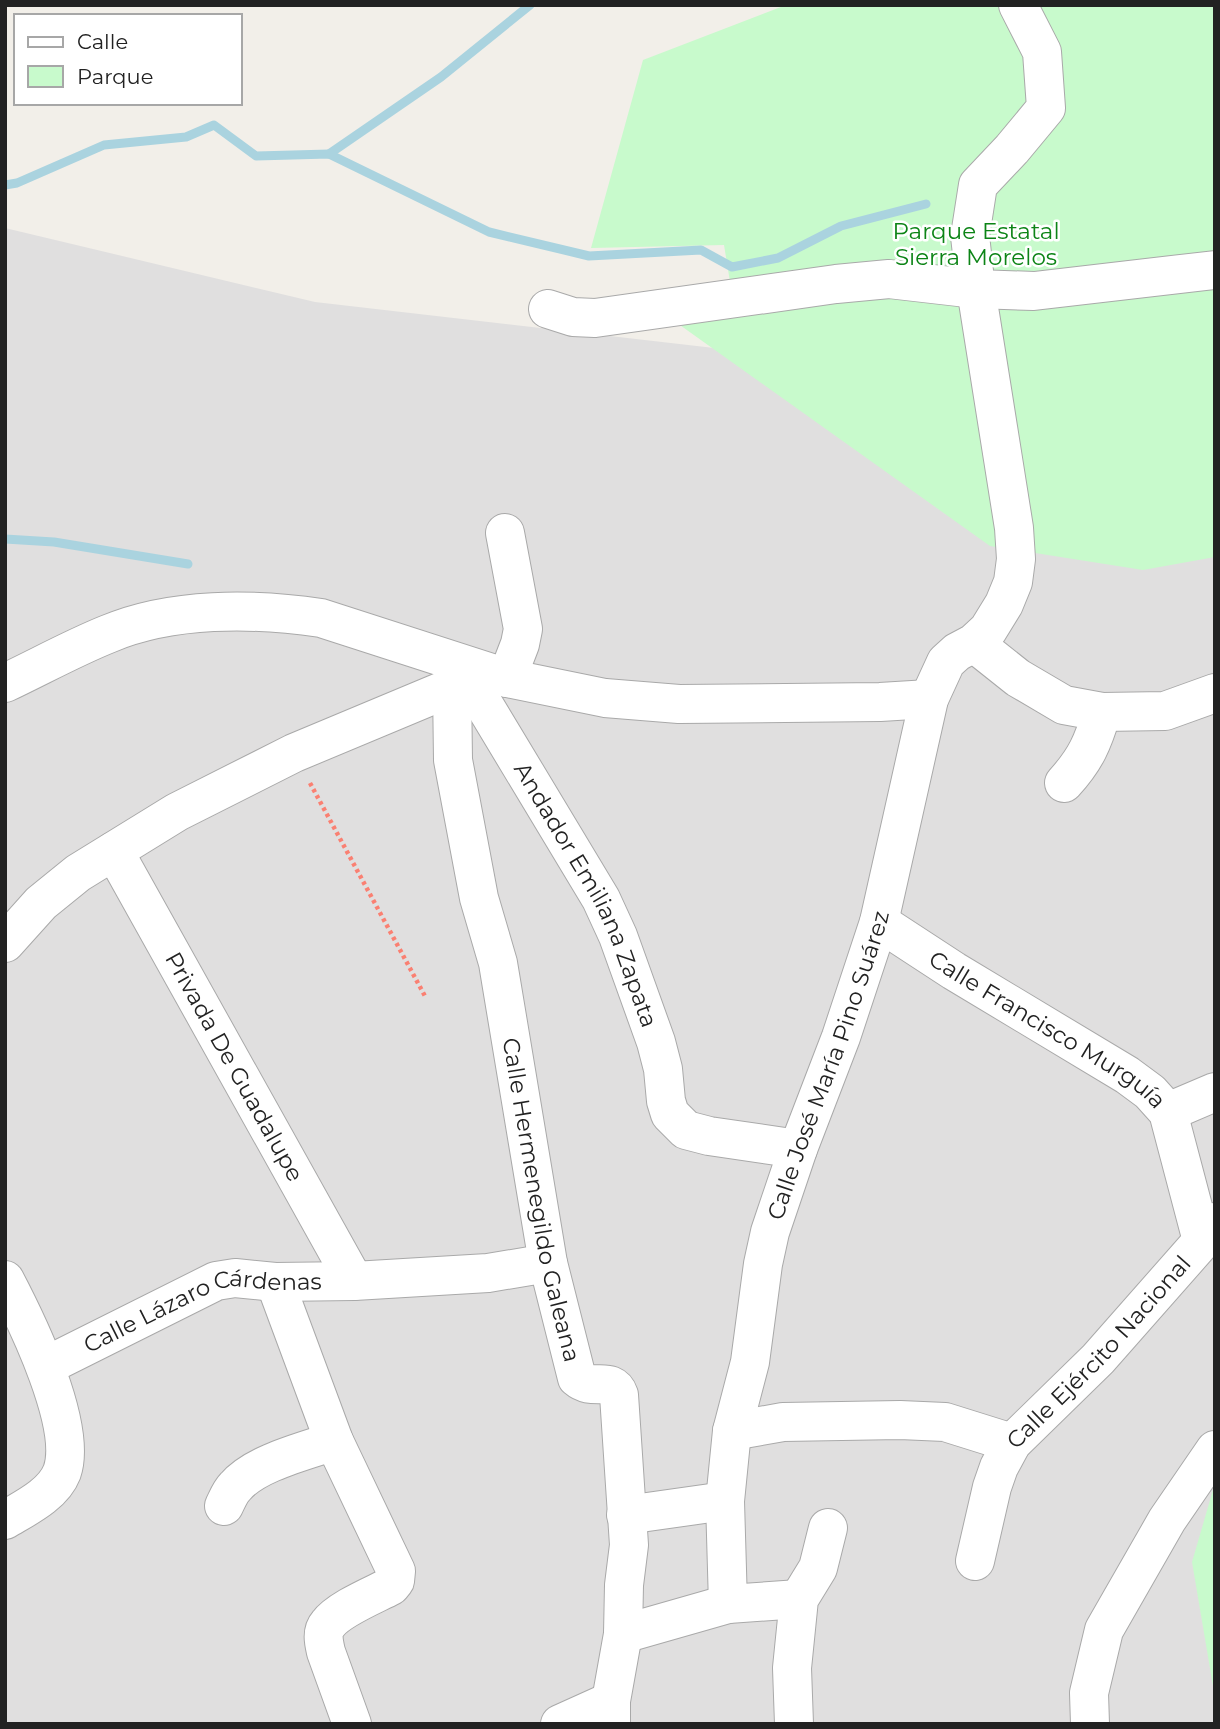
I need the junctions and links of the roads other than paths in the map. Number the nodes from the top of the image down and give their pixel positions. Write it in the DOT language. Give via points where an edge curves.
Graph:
graph roads {
  1 [pos="1018,5"];
  2 [pos="1215,270"];
  3 [pos="976,289"];
  4 [pos="548,309"];
  5 [pos="505,533"];
  6 [pos="974,643"];
  7 [pos="459,677"];
  8 [pos="507,678"];
  9 [pos="5,683"];
  10 [pos="1215,693"];
  11 [pos="929,699"];
  12 [pos="1102,712"];
  13 [pos="1065,783"];
  14 [pos="114,851"];
  15 [pos="879,922"];
  16 [pos="5,943"];
  17 [pos="1215,1092"];
  18 [pos="1168,1112"];
  19 [pos="798,1149"];
  20 [pos="1208,1232"];
  21 [pos="548,1263"];
  22 [pos="5,1280"];
  23 [pos="354,1281"];
  24 [pos="275,1282"];
  25 [pos="46,1366"];
  26 [pos="732,1431"];
  27 [pos="334,1441"];
  28 [pos="1012,1443"];
  29 [pos="1215,1450"];
  30 [pos="725,1501"];
  31 [pos="223,1506"];
  32 [pos="626,1515"];
  33 [pos="5,1520"];
  34 [pos="828,1528"];
  35 [pos="975,1561"];
  36 [pos="799,1599"];
  37 [pos="728,1604"];
  38 [pos="623,1634"];
  39 [pos="611,1712"];
  40 [pos="352,1724"];
  41 [pos="560,1724"];
  42 [pos="794,1724"];
  43 [pos="1090,1724"];
  1 -- 3 [label="street, Calle José María Pino Suárez" via="1042,52 1046,107 978,185 970,236"];
  2 -- 3 [label="street" via="1034,291"];
  3 -- 4 [label="street" via="889,279 595,318"];
  3 -- 6 [label="street, Calle José María Pino Suárez" via="1016,559 1004,604"];
  5 -- 8 [label="street" via="523,629"];
  6 -- 11 [label="street, Calle José María Pino Suárez" via="946,662"];
  6 -- 12 [label="street" via="1038,691 1064,705"];
  7 -- 8 [label="street"];
  7 -- 9 [label="street" via="321,618 194,613 108,633"];
  7 -- 14 [label="street" via="294,753"];
  7 -- 19 [label="street, Andador Emiliana Zapata" via="483,703 601,899 656,1042 670,1114 686,1130"];
  7 -- 21 [label="street, Calle Hermenegildo Galeana" via="453,760 480,898 498,963"];
  8 -- 11 [label="street" via="605,698 679,705"];
  10 -- 12 [label="street" via="1165,711"];
  11 -- 15 [label="street, Calle José María Pino Suárez"];
  12 -- 13 [label="street" via="1087,754"];
  14 -- 16 [label="street" via="40,903"];
  14 -- 23 [label="street, Privada De Guadalupe"];
  15 -- 18 [label="street, Calle Francisco Murguía" via="1127,1075"];
  15 -- 19 [label="street, Calle José María Pino Suárez"];
  17 -- 18 [label="street, Calle Francisco Murguía"];
  18 -- 20 [label="street, Calle Ejército Nacional"];
  19 -- 26 [label="street, Calle José María Pino Suárez" via="763,1264 750,1362"];
  20 -- 28 [label="street, Calle Ejército Nacional" via="1098,1359"];
  21 -- 23 [label="street, Calle Lázaro Cárdenas" via="488,1273"];
  21 -- 32 [label="street, Calle Hermenegildo Galeana" via="577,1378 587,1385 610,1384 618,1391"];
  22 -- 25 [label="street"];
  23 -- 24 [label="street, Calle Lázaro Cárdenas"];
  24 -- 25 [label="street, Calle Lázaro Cárdenas" via="216,1281"];
  24 -- 27 [label="street"];
  25 -- 33 [label="street" via="63,1430 62,1471 48,1491"];
  26 -- 28 [label="street, Calle Ejército Nacional" via="783,1422 900,1420 945,1422"];
  26 -- 30 [label="street, Calle José María Pino Suárez"];
  27 -- 31 [label="street" via="252,1474 236,1486"];
  27 -- 40 [label="street" via="396,1576 391,1586 340,1614 325,1630 330,1668"];
  28 -- 35 [label="street" via="992,1487"];
  29 -- 43 [label="street" via="1167,1520 1104,1630 1089,1693"];
  30 -- 32 [label="street"];
  30 -- 37 [label="street, Calle José María Pino Suárez"];
  32 -- 38 [label="street, Calle Hermenegildo Galeana" via="629,1545"];
  34 -- 36 [label="street" via="818,1568"];
  36 -- 37 [label="street"];
  36 -- 42 [label="street" via="792,1668"];
  37 -- 38 [label="street"];
  38 -- 39 [label="street, Calle Hermenegildo Galeana"];
  39 -- 41 [label="street"];
}
